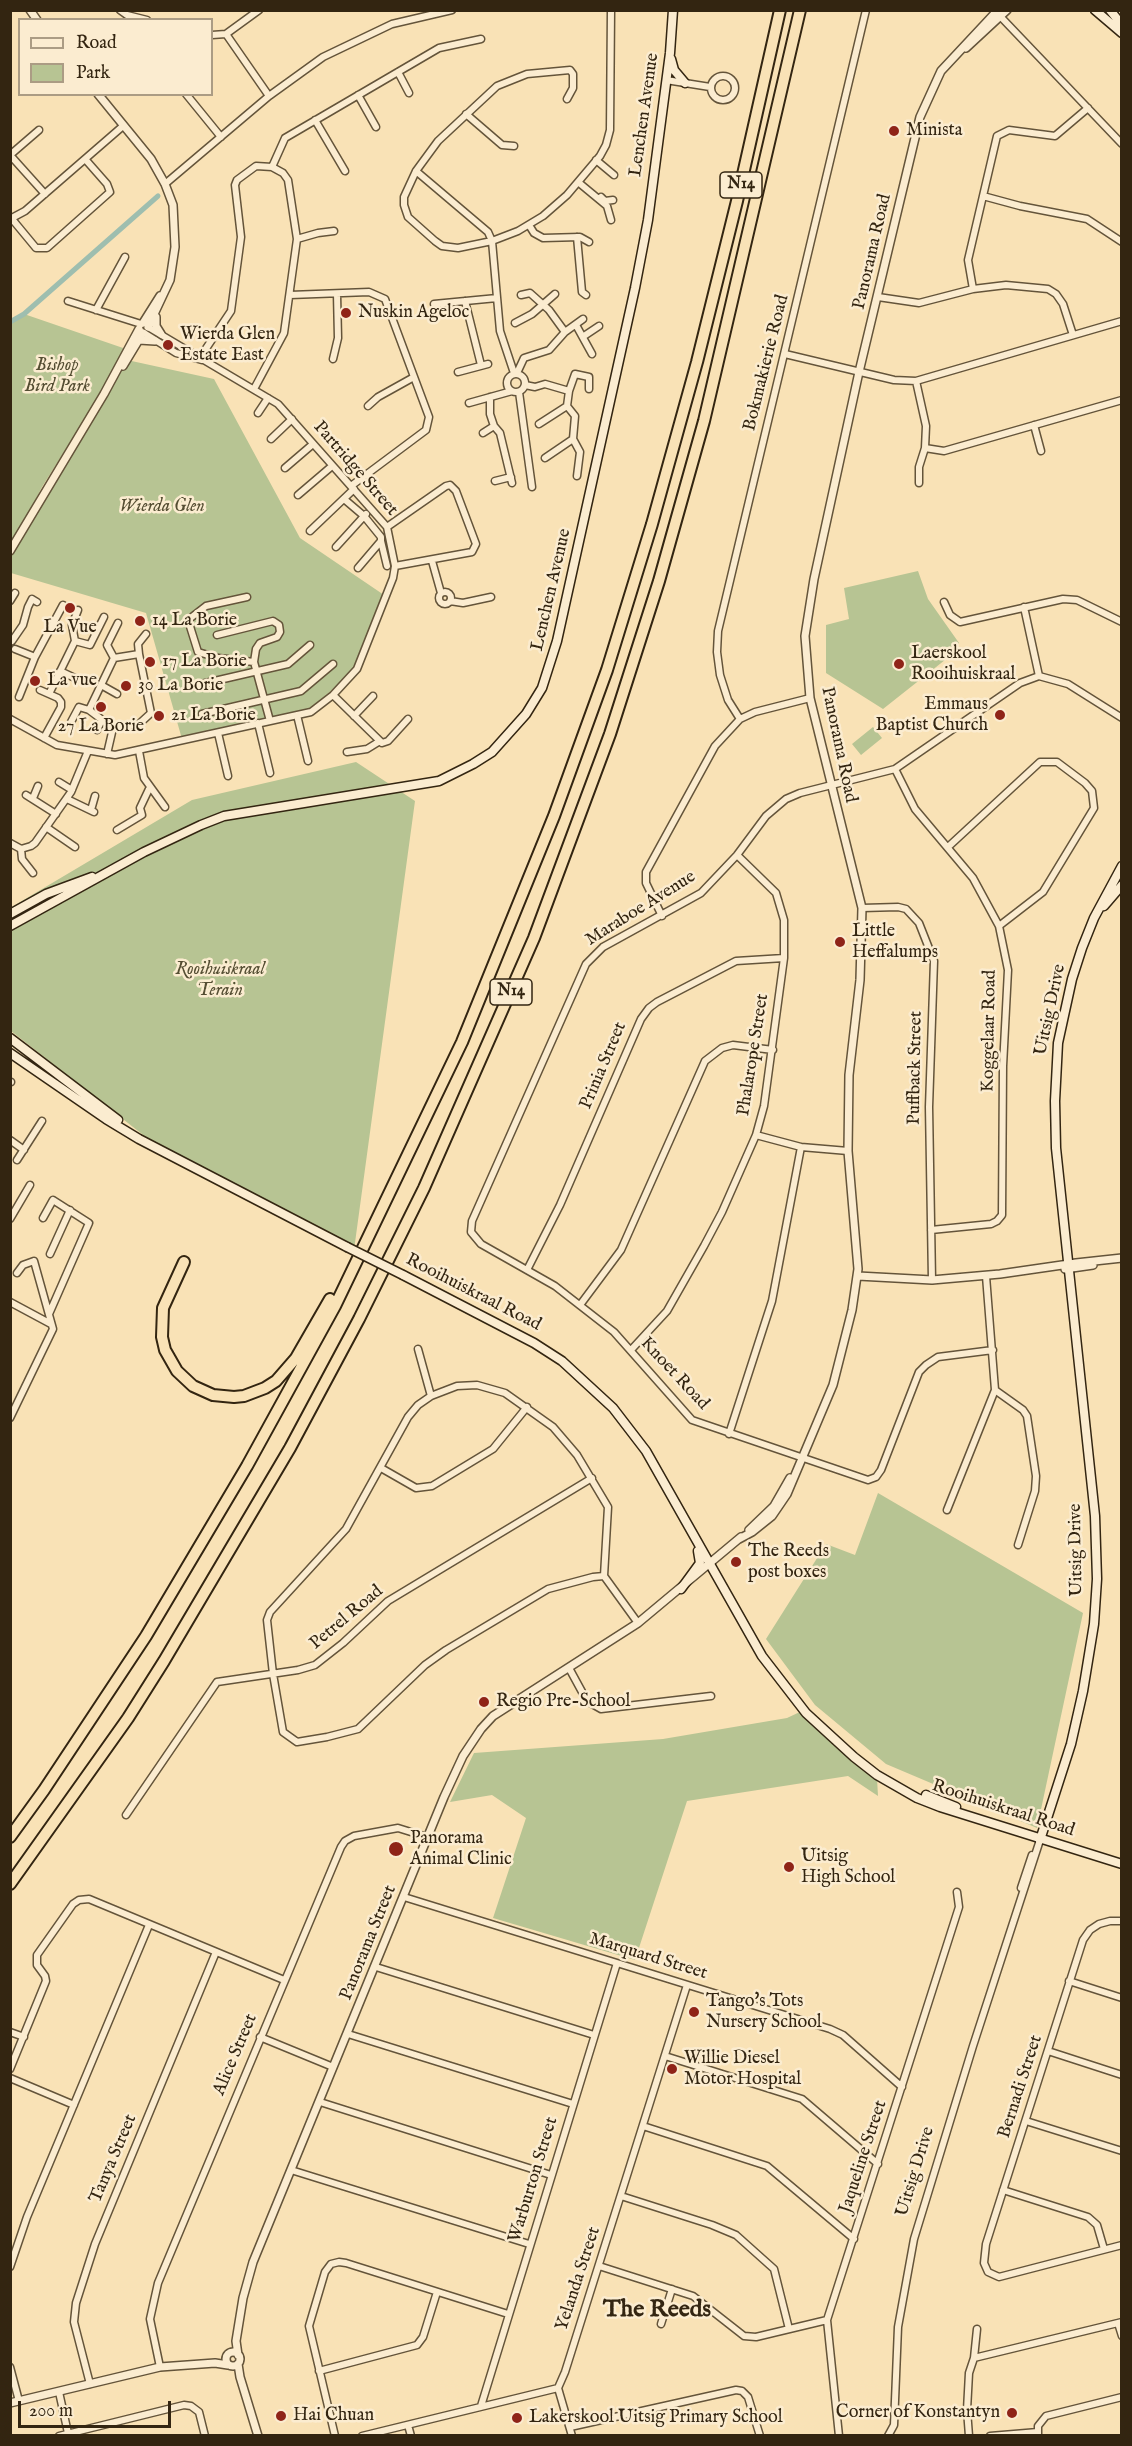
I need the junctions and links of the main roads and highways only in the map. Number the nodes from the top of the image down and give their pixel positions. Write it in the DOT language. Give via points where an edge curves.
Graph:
graph roads {
  1 [pos="674,10"];
  2 [pos="780,10"];
  3 [pos="800,10"];
  4 [pos="1095,10"];
  5 [pos="1110,10"];
  6 [pos="1122,25"];
  7 [pos="1122,33"];
  8 [pos="670,53"];
  9 [pos="685,83"];
  10 [pos="1122,866"];
  11 [pos="101,874"];
  12 [pos="1122,885"];
  13 [pos="10,914"];
  14 [pos="1094,918"];
  15 [pos="10,926"];
  16 [pos="10,1038"];
  17 [pos="10,1053"];
  18 [pos="421,1129"];
  19 [pos="173,1157"];
  20 [pos="184,1262"];
  21 [pos="693,1534"];
  22 [pos="681,1588"];
  23 [pos="10,1837"];
  24 [pos="1039,1837"];
  25 [pos="1122,1864"];
  26 [pos="10,1884"];
  1 -- 8 [label="main road, Lenchen Avenue"];
  2 -- 18 [label="highway, N14" via="697,363 607,670 520,901"];
  3 -- 26 [label="highway, N14" via="704,421 662,569 610,734 529,948 424,1188 290,1448 128,1718"];
  4 -- 7 [label="main road"];
  5 -- 6 [label="main road"];
  8 -- 9 [label="main road" via="674,70"];
  8 -- 11 [label="main road, Lenchen Avenue" via="648,220 592,489 550,666 526,714 492,752 439,781 224,816"];
  10 -- 14 [label="main road, Uitsig Drive"];
  11 -- 13 [label="main road, Lenchen Avenue" via="45,894"];
  11 -- 15 [label="main road, Lenchen Avenue"];
  12 -- 14 [label="main road, Uitsig Drive"];
  14 -- 24 [label="main road, Uitsig Drive" via="1072,979 1058,1043 1054,1101 1055,1158 1095,1516 1097,1579 1083,1691"];
  16 -- 19 [label="main road, Rooihuiskraal Road" via="84,1096"];
  17 -- 19 [label="main road, Rooihuiskraal Road" via="106,1119"];
  18 -- 20 [label="highway" via="296,1358 266,1388 234,1398 213,1395 185,1379 170,1361 161,1322 170,1290"];
  18 -- 23 [label="highway, N14" via="335,1306 241,1476 140,1645"];
  19 -- 21 [label="main road, Rooihuiskraal Road, bridge" via="534,1343 561,1361 613,1408 646,1451"];
  21 -- 22 [label="main road" via="700,1563"];
  21 -- 24 [label="main road, Rooihuiskraal Road" via="746,1617 768,1663 806,1713 849,1753 917,1798"];
  24 -- 25 [label="main road, Rooihuiskraal Road"];
}
